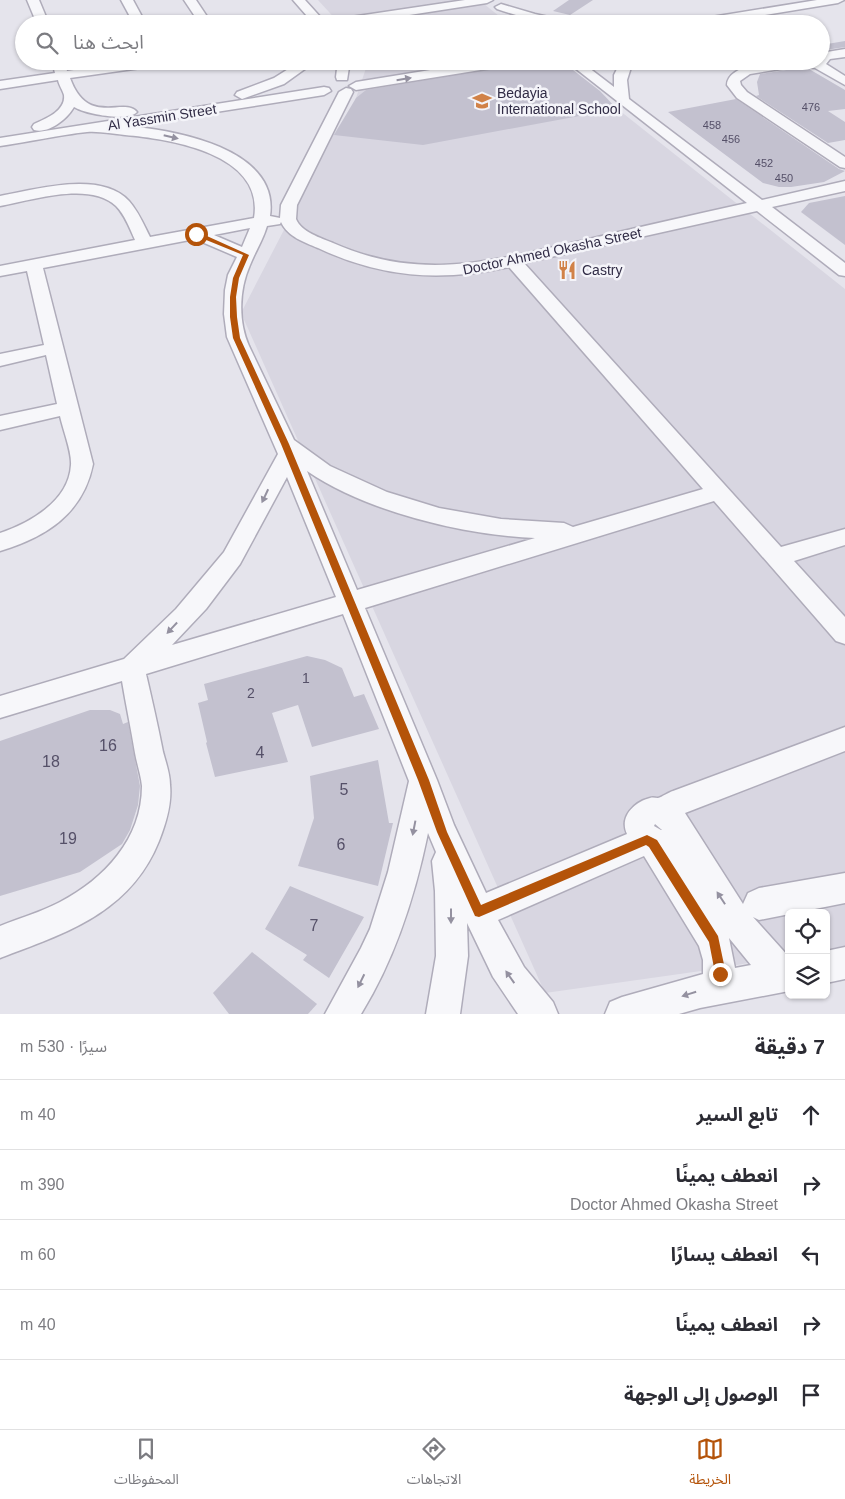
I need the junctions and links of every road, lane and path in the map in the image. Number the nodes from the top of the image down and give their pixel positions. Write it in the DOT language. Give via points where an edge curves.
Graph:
graph roads {
  1 [pos="33,0"];
  2 [pos="127,0"];
  3 [pos="190,0"];
  4 [pos="299,0"];
  5 [pos="487,0"];
  6 [pos="754,0"];
  7 [pos="763,0"];
  8 [pos="838,0"];
  9 [pos="497,3"];
  10 [pos="802,6"];
  11 [pos="845,8"];
  12 [pos="755,13"];
  13 [pos="39,15"];
  14 [pos="135,15"];
  15 [pos="200,15"];
  16 [pos="312,15"];
  17 [pos="386,15"];
  18 [pos="512,15"];
  19 [pos="528,15"];
  20 [pos="743,15"];
  21 [pos="802,15"];
  22 [pos="845,53"];
  23 [pos="830,57"];
  24 [pos="830,68"];
  25 [pos="61,70"];
  26 [pos="98,70"];
  27 [pos="296,70"];
  28 [pos="345,70"];
  29 [pos="407,70"];
  30 [pos="444,70"];
  31 [pos="584,70"];
  32 [pos="623,70"];
  33 [pos="751,70"];
  34 [pos="63,75"];
  35 [pos="845,81"];
  36 [pos="347,83"];
  37 [pos="0,84"];
  38 [pos="322,86"];
  39 [pos="241,95"];
  40 [pos="70,96"];
  41 [pos="623,100"];
  42 [pos="131,112"];
  43 [pos="39,127"];
  44 [pos="88,128"];
  45 [pos="0,133"];
  46 [pos="0,142"];
  47 [pos="845,164"];
  48 [pos="845,186"];
  49 [pos="0,201"];
  50 [pos="759,205"];
  51 [pos="262,221"];
  52 [pos="288,221"];
  53 [pos="196,234"];
  54 [pos="145,243"];
  55 [pos="246,255"];
  56 [pos="512,261"];
  57 [pos="34,265"];
  58 [pos="0,271"];
  59 [pos="845,271"];
  60 [pos="54,348"];
  61 [pos="0,360"];
  62 [pos="68,408"];
  63 [pos="0,423"];
  64 [pos="287,449"];
  65 [pos="719,492"];
  66 [pos="585,532"];
  67 [pos="845,537"];
  68 [pos="0,542"];
  69 [pos="777,557"];
  70 [pos="350,603"];
  71 [pos="845,634"];
  72 [pos="132,668"];
  73 [pos="0,707"];
  74 [pos="845,739"];
  75 [pos="423,780"];
  76 [pos="660,831"];
  77 [pos="442,832"];
  78 [pos="845,888"];
  79 [pos="759,904"];
  80 [pos="479,912"];
  81 [pos="0,942"];
  82 [pos="845,963"];
  83 [pos="830,966"];
  84 [pos="785,973"];
  85 [pos="785,974"];
  86 [pos="719,986"];
  87 [pos="342,1014"];
  88 [pos="443,1014"];
  89 [pos="541,1014"];
  90 [pos="622,1014"];
  1 -- 13 [label="street"];
  2 -- 14 [label="street"];
  3 -- 15 [label="street"];
  4 -- 16 [label="street"];
  5 -- 17 [label="street"];
  6 -- 12 [label="street"];
  7 -- 10 [label="street"];
  8 -- 10 [label="street"];
  9 -- 18 [label="street"];
  9 -- 19 [label="street"];
  10 -- 12 [label="street"];
  11 -- 21 [label="street"];
  12 -- 20 [label="street"];
  22 -- 23 [label="street"];
  24 -- 35 [label="street"];
  25 -- 34 [label="street"];
  26 -- 34 [label="street"];
  27 -- 39 [label="street"];
  28 -- 36 [label="street"];
  29 -- 36 [label="street"];
  36 -- 30 [label="street, one-way"];
  31 -- 41 [label="street"];
  32 -- 41 [label="street" via="620,77"];
  33 -- 47 [label="street" via="734,80 742,95"];
  34 -- 37 [label="street"];
  34 -- 40 [label="street"];
  36 -- 38 [label="street" via="332,78"];
  36 -- 52 [label="street" via="289,205"];
  38 -- 39 [label="street, Al Yassmin Street"];
  38 -- 44 [label="street, Al Yassmin Street"];
  39 -- 42 [label="street, Al Yassmin Street"];
  40 -- 42 [label="street" via="84,107"];
  40 -- 43 [label="street" via="71,103 66,112"];
  41 -- 50 [label="street"];
  42 -- 43 [label="street, Al Yassmin Street"];
  43 -- 45 [label="street, Al Yassmin Street"];
  44 -- 46 [label="street, Al Yassmin Street"];
  44 -- 51 [label="street, one-way" via="159,134 226,157 246,170 258,186 264,203"];
  48 -- 50 [label="street, Doctor Ahmed Okasha Street"];
  49 -- 54 [label="street" via="62,190 104,192 122,203"];
  50 -- 56 [label="street, Doctor Ahmed Okasha Street"];
  50 -- 59 [label="street"];
  51 -- 52 [label="street"];
  51 -- 53 [label="street"];
  51 -- 55 [label="street"];
  52 -- 56 [label="street, Doctor Ahmed Okasha Street" via="293,230 347,257 396,270 453,272"];
  53 -- 54 [label="street"];
  53 -- 55 [label="street"];
  54 -- 57 [label="street"];
  55 -- 64 [label="street" via="236,278 233,297 237,338"];
  56 -- 65 [label="street"];
  57 -- 58 [label="street"];
  57 -- 60 [label="street"];
  60 -- 61 [label="street"];
  60 -- 62 [label="street"];
  62 -- 63 [label="street"];
  62 -- 68 [label="street" via="82,464 76,487 64,505 45,521"];
  64 -- 66 [label="street" via="364,492 413,510 468,523 526,531"];
  64 -- 70 [label="street"];
  64 -- 72 [label="street, one-way" via="254,521 221,572 196,604"];
  65 -- 66 [label="street"];
  65 -- 69 [label="street"];
  66 -- 70 [label="street"];
  67 -- 69 [label="street"];
  69 -- 71 [label="street"];
  70 -- 72 [label="street"];
  70 -- 75 [label="street"];
  72 -- 73 [label="street"];
  72 -- 81 [label="street" via="156,785 152,822 142,846 126,870 96,898 70,914"];
  74 -- 76 [label="street" via="673,804"];
  75 -- 77 [label="street"];
  75 -- 87 [label="street, one-way" via="411,847 390,921"];
  76 -- 80 [label="street"];
  84 -- 76 [label="street, one-way" via="759,952"];
  76 -- 86 [label="street" via="714,940 719,960"];
  77 -- 80 [label="street"];
  77 -- 88 [label="street, one-way" via="452,900 452,956"];
  78 -- 79 [label="street"];
  89 -- 80 [label="street, one-way" via="528,1002 503,966"];
  82 -- 83 [label="street"];
  85 -- 86 [label="street"];
  86 -- 90 [label="street, one-way"];
}
